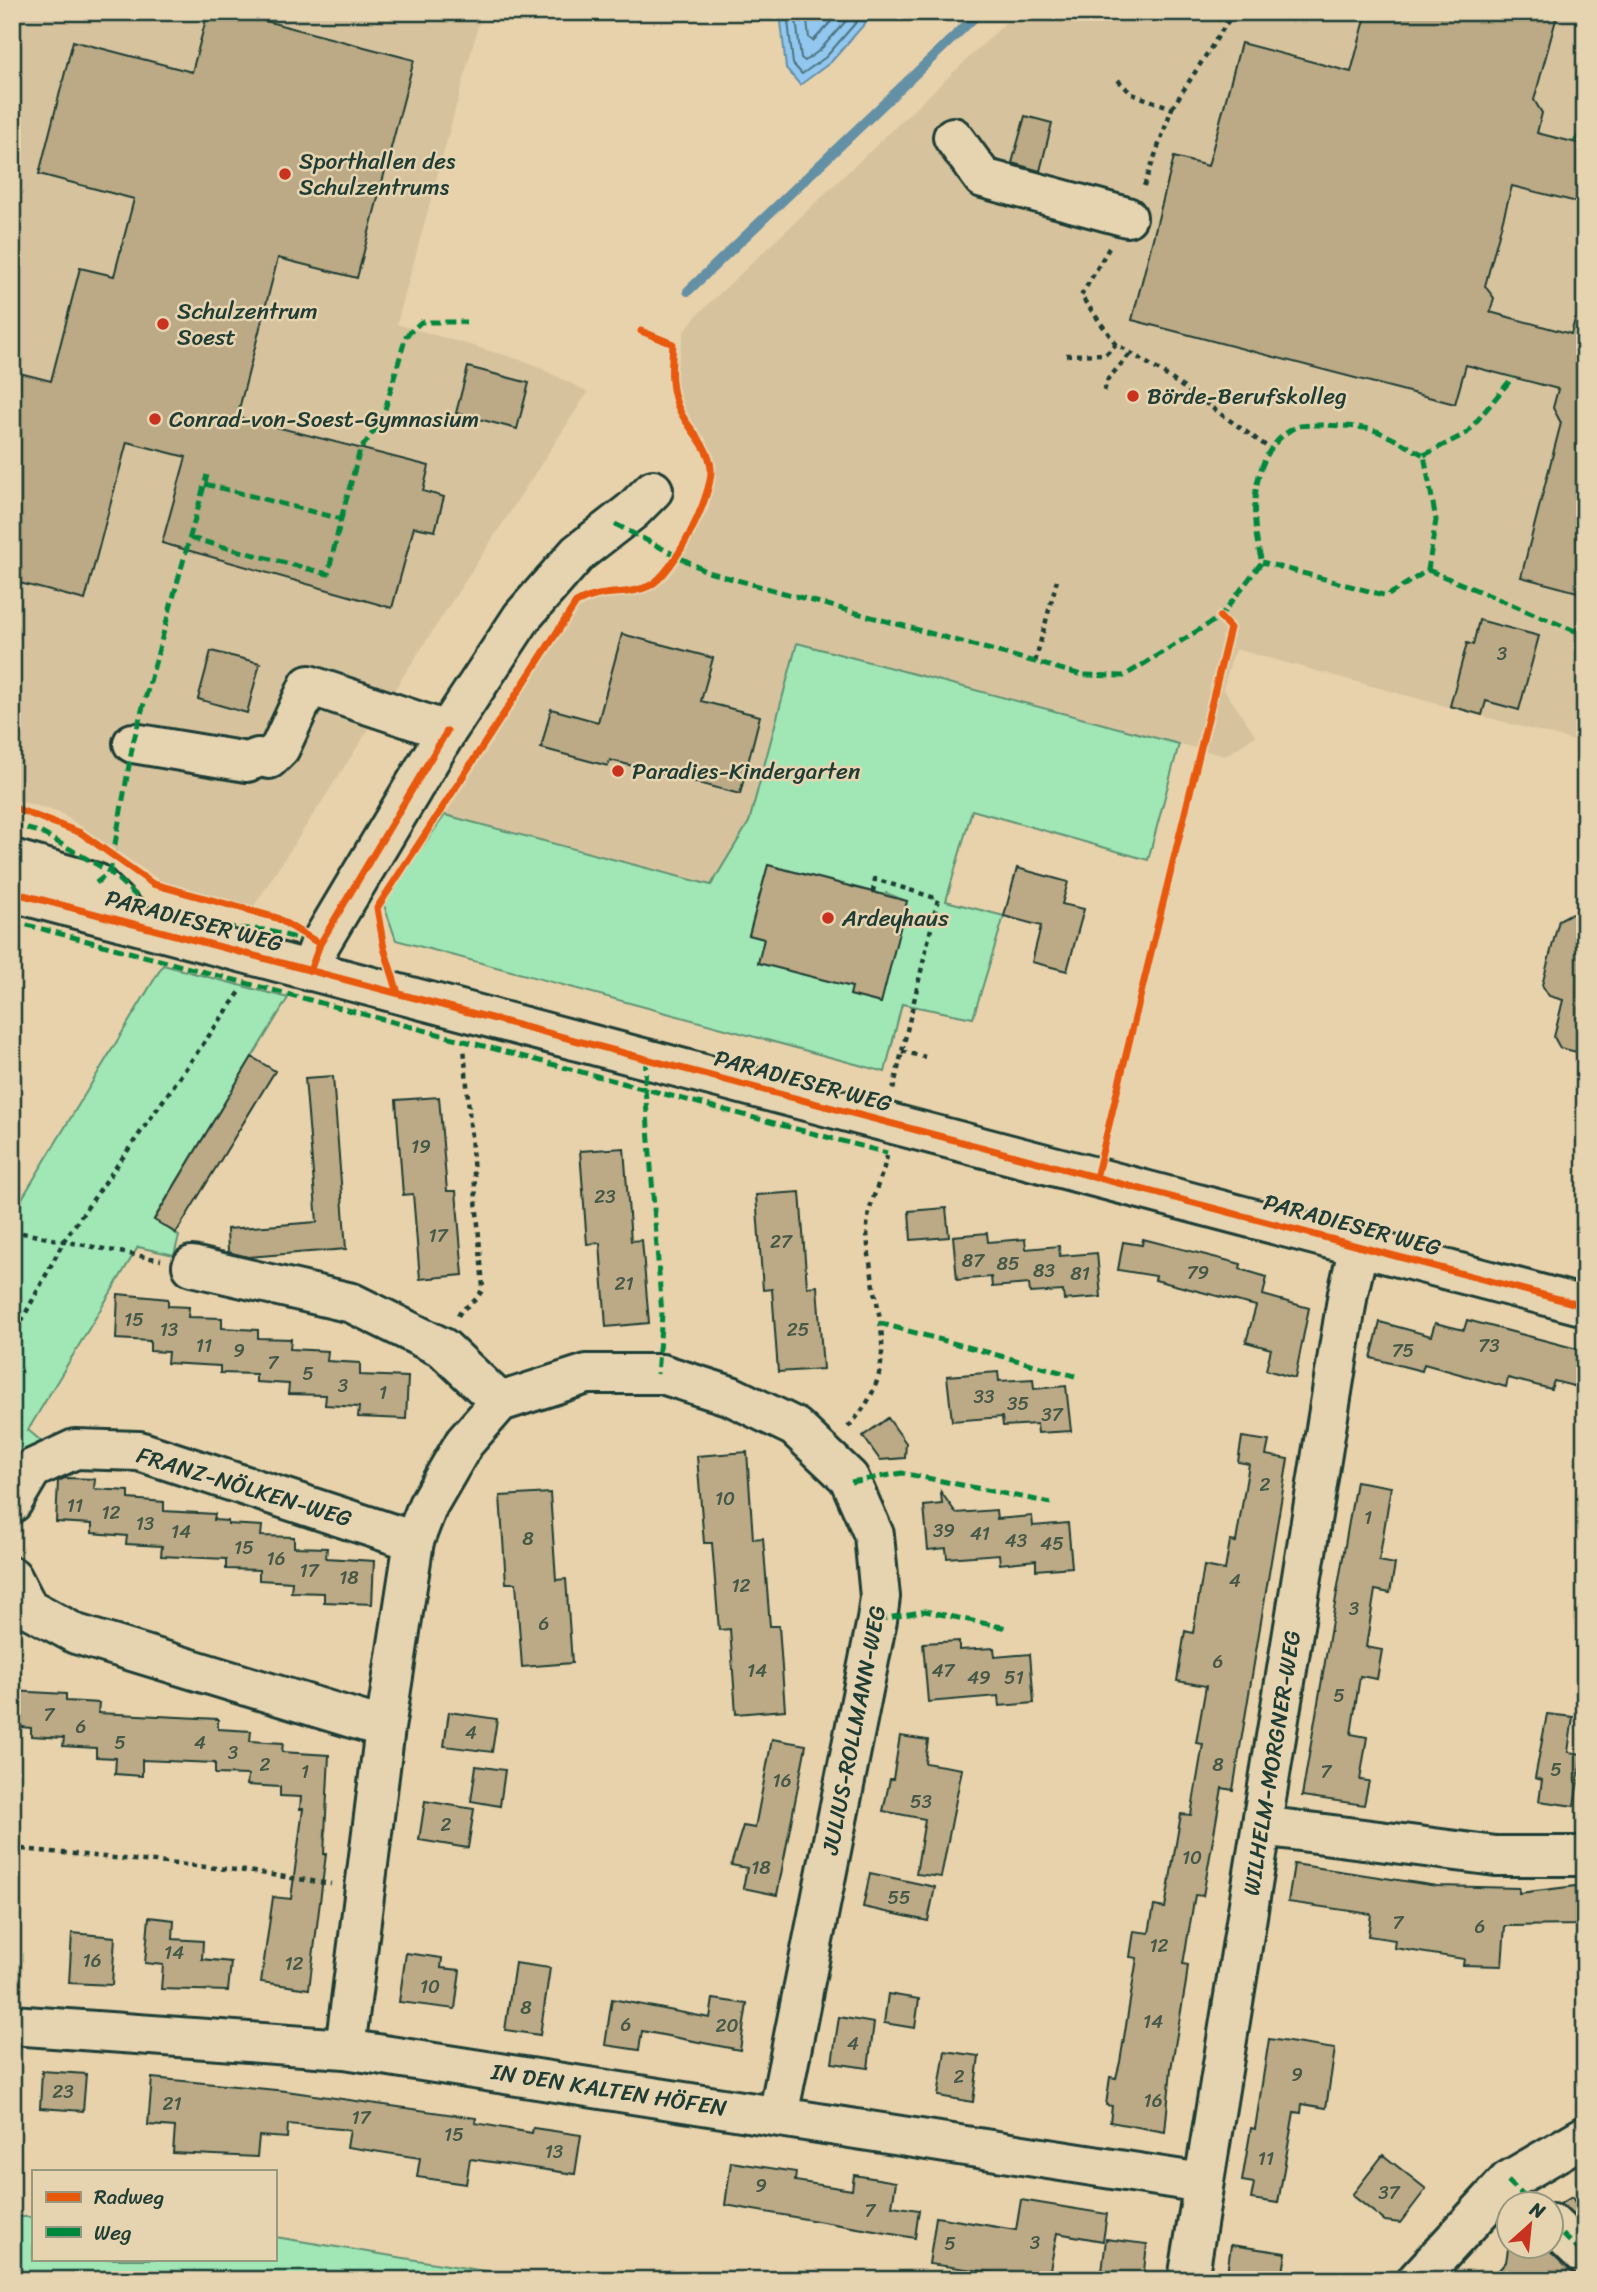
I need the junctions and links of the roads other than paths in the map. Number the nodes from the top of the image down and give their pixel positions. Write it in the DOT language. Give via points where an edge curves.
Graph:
graph roads {
  1 [pos="953,137"];
  2 [pos="1127,217"];
  3 [pos="653,490"];
  4 [pos="447,731"];
  5 [pos="133,743"];
  6 [pos="12,859"];
  7 [pos="12,892"];
  8 [pos="139,925"];
  9 [pos="310,971"];
  10 [pos="1359,1247"];
  11 [pos="192,1266"];
  12 [pos="1585,1306"];
  13 [pos="500,1402"];
  14 [pos="12,1503"];
  15 [pos="414,1541"];
  16 [pos="12,1577"];
  17 [pos="385,1728"];
  18 [pos="1262,1826"];
  19 [pos="1585,1856"];
  20 [pos="12,2025"];
  21 [pos="345,2049"];
  22 [pos="778,2116"];
  23 [pos="1585,2136"];
  24 [pos="1202,2183"];
  25 [pos="1523,2190"];
  26 [pos="1496,2213"];
  27 [pos="1566,2238"];
  28 [pos="1585,2256"];
  29 [pos="1188,2280"];
  30 [pos="1417,2280"];
  1 -- 2 [label="street" via="983,178"];
  3 -- 4 [label="street" via="578,553 522,617"];
  4 -- 5 [label="street" via="309,685 280,748 263,758 247,762"];
  4 -- 9 [label="street" via="320,944"];
  6 -- 8 [label="street" via="96,883"];
  7 -- 8 [label="street, PARADIESER WEG"];
  8 -- 9 [label="street, PARADIESER WEG"];
  9 -- 10 [label="street, PARADIESER WEG"];
  10 -- 12 [label="street, PARADIESER WEG"];
  10 -- 18 [label="street, WILHELM-MORGNER-WEG"];
  11 -- 13 [label="street" via="352,1303 443,1348"];
  13 -- 15 [label="street" via="464,1443 428,1505"];
  13 -- 22 [label="street, JULIUS-ROLLMANN-WEG" via="587,1374 662,1374 732,1396 795,1427 849,1478 874,1535 880,1597"];
  14 -- 15 [label="street, FRANZ-NÖLKEN-WEG" via="32,1469 75,1449 139,1451"];
  15 -- 17 [label="street"];
  16 -- 17 [label="street" via="29,1608 76,1634"];
  17 -- 21 [label="street"];
  18 -- 19 [label="street" via="1496,1856"];
  18 -- 24 [label="street, WILHELM-MORGNER-WEG"];
  20 -- 21 [label="street, IN DEN KALTEN HÖFEN"];
  21 -- 22 [label="street, IN DEN KALTEN HÖFEN"];
  22 -- 24 [label="street, IN DEN KALTEN HÖFEN"];
  23 -- 25 [label="street"];
  24 -- 29 [label="street, WILHELM-MORGNER-WEG"];
  26 -- 30 [label="street"];
  27 -- 28 [label="street"];
}
